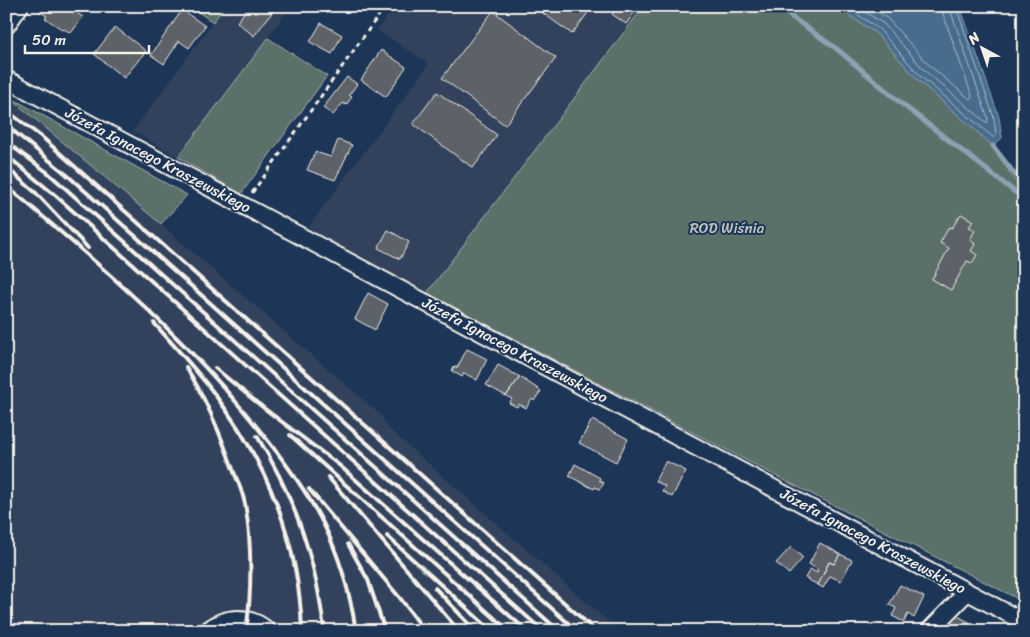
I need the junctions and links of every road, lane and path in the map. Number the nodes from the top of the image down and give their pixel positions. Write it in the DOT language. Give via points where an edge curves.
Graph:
graph roads {
  1 [pos="20,6"];
  2 [pos="384,8"];
  3 [pos="6,26"];
  4 [pos="6,80"];
  5 [pos="243,206"];
  6 [pos="967,592"];
  7 [pos="1024,622"];
  8 [pos="207,631"];
  9 [pos="268,631"];
  10 [pos="928,631"];
  1 -- 3 [label="street"];
  2 -- 5 [label="path"];
  4 -- 5 [label="street, Józefa Ignacego Kraszewskiego"];
  5 -- 6 [label="street, Józefa Ignacego Kraszewskiego"];
  6 -- 7 [label="street, Józefa Ignacego Kraszewskiego"];
  6 -- 10 [label="street"];
  8 -- 9 [label="street" via="227,619 248,619 260,623"];
}
